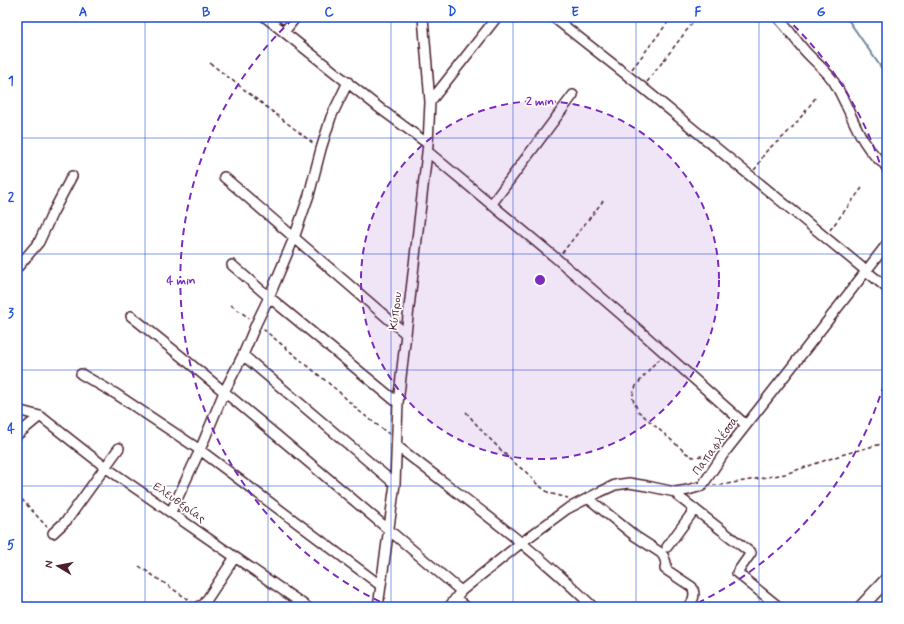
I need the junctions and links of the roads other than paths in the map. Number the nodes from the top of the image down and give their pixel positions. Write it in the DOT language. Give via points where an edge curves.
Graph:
graph roads {
  1 [pos="265,17"];
  2 [pos="296,17"];
  3 [pos="422,17"];
  4 [pos="497,17"];
  5 [pos="553,17"];
  6 [pos="777,17"];
  7 [pos="284,32"];
  8 [pos="348,82"];
  9 [pos="573,95"];
  10 [pos="430,102"];
  11 [pos="428,148"];
  12 [pos="887,166"];
  13 [pos="72,176"];
  14 [pos="224,177"];
  15 [pos="490,205"];
  16 [pos="294,238"];
  17 [pos="887,244"];
  18 [pos="232,265"];
  19 [pos="17,268"];
  20 [pos="866,271"];
  21 [pos="887,288"];
  22 [pos="269,297"];
  23 [pos="131,316"];
  24 [pos="406,334"];
  25 [pos="243,355"];
  26 [pos="81,374"];
  27 [pos="224,392"];
  28 [pos="398,403"];
  29 [pos="17,410"];
  30 [pos="40,416"];
  31 [pos="746,425"];
  32 [pos="17,435"];
  33 [pos="397,442"];
  34 [pos="119,448"];
  35 [pos="200,450"];
  36 [pos="106,466"];
  37 [pos="395,484"];
  38 [pos="675,492"];
  39 [pos="584,500"];
  40 [pos="695,510"];
  41 [pos="170,512"];
  42 [pos="389,530"];
  43 [pos="53,533"];
  44 [pos="521,542"];
  45 [pos="666,547"];
  46 [pos="235,557"];
  47 [pos="887,579"];
  48 [pos="380,585"];
  49 [pos="458,594"];
  50 [pos="199,606"];
  51 [pos="690,606"];
  52 [pos="307,607"];
  53 [pos="378,607"];
  54 [pos="450,607"];
  55 [pos="466,607"];
  56 [pos="593,607"];
  57 [pos="779,607"];
  58 [pos="861,607"];
  1 -- 7 [label="street"];
  2 -- 7 [label="street"];
  3 -- 10 [label="street, Κύπρου"];
  4 -- 10 [label="street"];
  5 -- 20 [label="street"];
  6 -- 12 [label="street" via="833,80 870,150"];
  7 -- 8 [label="street"];
  8 -- 11 [label="street"];
  8 -- 16 [label="street" via="331,117"];
  9 -- 15 [label="street"];
  10 -- 11 [label="street, Κύπρου"];
  11 -- 15 [label="street"];
  11 -- 24 [label="street, Κύπρου"];
  13 -- 19 [label="street" via="39,242"];
  14 -- 16 [label="street"];
  15 -- 31 [label="street" via="623,316"];
  16 -- 22 [label="street"];
  16 -- 24 [label="street"];
  17 -- 20 [label="street, Παπαφλέσσα"];
  18 -- 22 [label="street"];
  20 -- 21 [label="street"];
  20 -- 31 [label="street, Παπαφλέσσα"];
  22 -- 25 [label="street"];
  22 -- 28 [label="street"];
  23 -- 27 [label="street"];
  24 -- 28 [label="street, Κύπρου"];
  25 -- 27 [label="street"];
  25 -- 37 [label="street"];
  26 -- 35 [label="street"];
  27 -- 35 [label="street"];
  27 -- 42 [label="street"];
  28 -- 33 [label="street, Κύπρου"];
  29 -- 30 [label="street, Ελευθερίας"];
  30 -- 32 [label="street"];
  30 -- 36 [label="street, Ελευθερίας"];
  31 -- 38 [label="street, Παπαφλέσσα" via="702,486"];
  33 -- 37 [label="street, Κύπρου"];
  33 -- 44 [label="street"];
  34 -- 36 [label="street"];
  35 -- 41 [label="street"];
  35 -- 48 [label="street"];
  36 -- 41 [label="street, Ελευθερίας"];
  36 -- 43 [label="street" via="67,520"];
  37 -- 42 [label="street, Κύπρου"];
  38 -- 39 [label="street, Παπαφλέσσα" via="629,483 615,485"];
  38 -- 40 [label="street"];
  39 -- 44 [label="street, Παπαφλέσσα" via="567,508"];
  39 -- 51 [label="street" via="661,552 666,563 665,569 694,590"];
  40 -- 45 [label="street"];
  40 -- 57 [label="street" via="750,553 737,573"];
  41 -- 46 [label="street, Ελευθερίας"];
  42 -- 48 [label="street, Κύπρου"];
  42 -- 49 [label="street"];
  44 -- 49 [label="street, Παπαφλέσσα"];
  44 -- 56 [label="street"];
  46 -- 50 [label="street" via="204,604"];
  46 -- 52 [label="street, Ελευθερίας"];
  47 -- 58 [label="main road"];
  48 -- 53 [label="street, Κύπρου"];
  49 -- 54 [label="street, Παπαφλέσσα"];
  49 -- 55 [label="street"];
}
